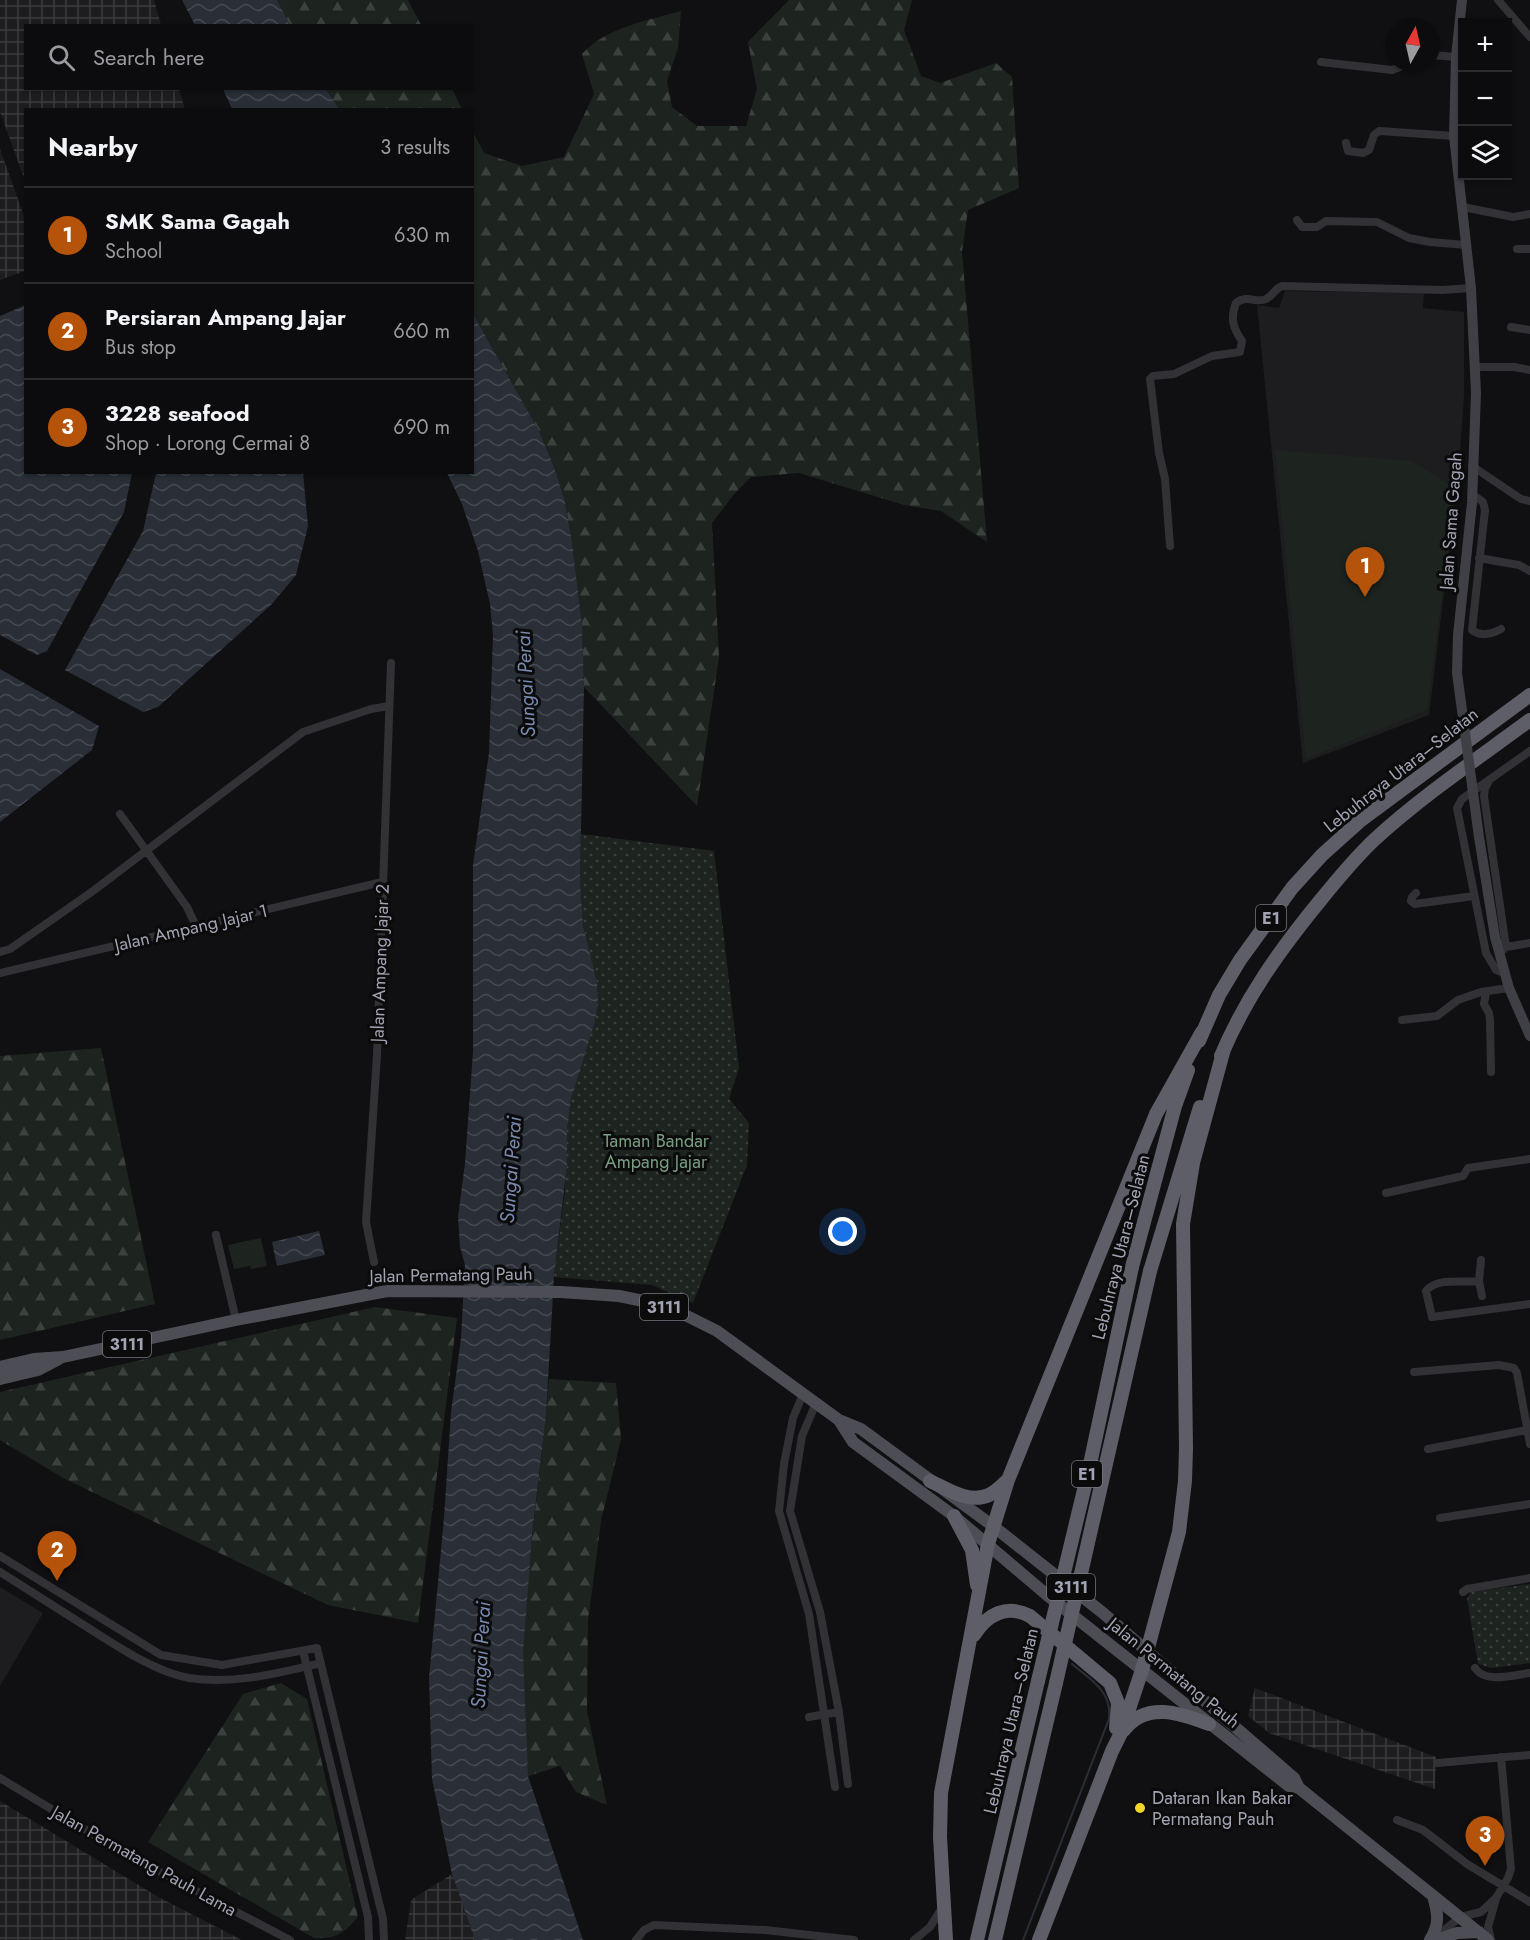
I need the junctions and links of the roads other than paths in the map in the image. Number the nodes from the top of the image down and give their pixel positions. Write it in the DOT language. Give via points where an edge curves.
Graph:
graph roads {
  1 [pos="1462,0"];
  2 [pos="1498,0"];
  3 [pos="1530,37"];
  4 [pos="1440,56"];
  5 [pos="1456,57"];
  6 [pos="1321,62"];
  7 [pos="1386,69"];
  8 [pos="1454,136"];
  9 [pos="1346,143"];
  10 [pos="1458,147"];
  11 [pos="1462,180"];
  12 [pos="1464,207"];
  13 [pos="1530,214"];
  14 [pos="1297,220"];
  15 [pos="1466,245"];
  16 [pos="1517,249"];
  17 [pos="1530,249"];
  18 [pos="1471,288"];
  19 [pos="1511,327"];
  20 [pos="1530,330"];
  21 [pos="1474,367"];
  22 [pos="1530,370"];
  23 [pos="1472,466"];
  24 [pos="1472,494"];
  25 [pos="1530,501"];
  26 [pos="1170,546"];
  27 [pos="1479,558"];
  28 [pos="1530,571"];
  29 [pos="1502,629"];
  30 [pos="390,663"];
  31 [pos="1530,694"];
  32 [pos="389,706"];
  33 [pos="1530,720"];
  34 [pos="1530,750"];
  35 [pos="1490,780"];
  36 [pos="120,814"];
  37 [pos="146,850"];
  38 [pos="382,882"];
  39 [pos="1416,893"];
  40 [pos="1474,896"];
  41 [pos="196,926"];
  42 [pos="1530,943"];
  43 [pos="1503,951"];
  44 [pos="0,952"];
  45 [pos="0,973"];
  46 [pos="1504,973"];
  47 [pos="1509,988"];
  48 [pos="1486,992"];
  49 [pos="1402,1020"];
  50 [pos="1202,1032"];
  51 [pos="1530,1036"];
  52 [pos="1224,1049"];
  53 [pos="1491,1072"];
  54 [pos="1530,1159"];
  55 [pos="1386,1193"];
  56 [pos="216,1236"];
  57 [pos="1481,1260"];
  58 [pos="374,1262"];
  59 [pos="1479,1281"];
  60 [pos="1482,1296"];
  61 [pos="1530,1304"];
  62 [pos="236,1320"];
  63 [pos="63,1358"];
  64 [pos="0,1366"];
  65 [pos="1414,1372"];
  66 [pos="0,1379"];
  67 [pos="803,1394"];
  68 [pos="816,1403"];
  69 [pos="839,1419"];
  70 [pos="1527,1430"];
  71 [pos="1530,1444"];
  72 [pos="1428,1449"];
  73 [pos="1008,1480"];
  74 [pos="930,1481"];
  75 [pos="1530,1504"];
  76 [pos="954,1516"];
  77 [pos="1440,1518"];
  78 [pos="993,1526"];
  79 [pos="988,1544"];
  80 [pos="0,1556"];
  81 [pos="0,1572"];
  82 [pos="1530,1578"];
  83 [pos="1463,1593"];
  84 [pos="979,1596"];
  85 [pos="820,1612"];
  86 [pos="809,1614"];
  87 [pos="972,1639"];
  88 [pos="1148,1650"];
  89 [pos="303,1651"];
  90 [pos="321,1663"];
  91 [pos="306,1666"];
  92 [pos="1475,1668"];
  93 [pos="1142,1670"];
  94 [pos="1530,1674"];
  95 [pos="839,1712"];
  96 [pos="824,1714"];
  97 [pos="809,1717"];
  98 [pos="1209,1724"];
  99 [pos="1121,1733"];
  100 [pos="1112,1751"];
  101 [pos="1530,1755"];
  102 [pos="1501,1757"];
  103 [pos="1437,1763"];
  104 [pos="1,1780"];
  105 [pos="848,1784"];
  106 [pos="835,1787"];
  107 [pos="1299,1788"];
  108 [pos="1397,1820"];
  109 [pos="1503,1887"];
  110 [pos="1433,1895"];
  111 [pos="1496,1898"];
  112 [pos="1530,1902"];
  113 [pos="944,1904"];
  114 [pos="1460,1917"];
  115 [pos="1486,1937"];
  116 [pos="290,1940"];
  117 [pos="369,1940"];
  118 [pos="384,1940"];
  119 [pos="636,1940"];
  120 [pos="854,1940"];
  121 [pos="915,1940"];
  122 [pos="946,1940"];
  123 [pos="977,1940"];
  124 [pos="994,1940"];
  125 [pos="1038,1940"];
  126 [pos="1433,1940"];
  1 -- 5 [label="street, Jalan Sama Gagah"];
  2 -- 3 [label="street"];
  4 -- 5 [label="street"];
  5 -- 8 [label="street, Jalan Sama Gagah"];
  6 -- 7 [label="street"];
  8 -- 9 [label="street" via="1379,131 1369,150 1362,153 1348,151"];
  8 -- 10 [label="street, Jalan Sama Gagah"];
  11 -- 12 [label="street, Jalan Sama Gagah"];
  12 -- 13 [label="street" via="1513,217"];
  12 -- 15 [label="street, Jalan Sama Gagah"];
  14 -- 15 [label="street" via="1302,227 1310,228 1326,221 1377,222 1409,238"];
  15 -- 18 [label="street, Jalan Sama Gagah"];
  16 -- 17 [label="street"];
  18 -- 21 [label="street, Jalan Sama Gagah"];
  18 -- 26 [label="street" via="1282,286 1267,298 1246,298 1236,303 1232,318 1242,341 1240,352 1212,356 1174,374 1150,379 1165,479"];
  19 -- 20 [label="street"];
  21 -- 22 [label="street"];
  21 -- 23 [label="street, Jalan Sama Gagah"];
  23 -- 24 [label="street, Jalan Sama Gagah"];
  23 -- 25 [label="street"];
  24 -- 27 [label="street" via="1483,502 1485,510"];
  24 -- 43 [label="street, Jalan Sama Gagah, bridge" via="1457,673 1494,937"];
  27 -- 28 [label="street" via="1519,565"];
  27 -- 29 [label="street" via="1472,630 1492,634"];
  30 -- 32 [label="street, Jalan Ampang Jajar 2"];
  31 -- 50 [label="highway, Lebuhraya Utara–Selatan / E1" via="1361,820 1322,855 1292,888 1240,960"];
  32 -- 37 [label="street" via="303,732"];
  32 -- 38 [label="street, Jalan Ampang Jajar 2"];
  33 -- 52 [label="highway, Lebuhraya Utara–Selatan / E1" via="1410,810 1346,869 1281,949"];
  34 -- 35 [label="street"];
  35 -- 40 [label="street" via="1462,799 1457,807"];
  35 -- 43 [label="street" via="1484,796"];
  36 -- 37 [label="street"];
  37 -- 41 [label="street"];
  37 -- 44 [label="street" via="93,891"];
  38 -- 41 [label="street, Jalan Ampang Jajar 1"];
  38 -- 58 [label="street, Jalan Ampang Jajar 2" via="377,1054 366,1222"];
  39 -- 40 [label="street" via="1412,897 1415,904"];
  40 -- 46 [label="street" via="1486,954 1496,970"];
  41 -- 45 [label="street, Jalan Ampang Jajar 1"];
  42 -- 43 [label="street"];
  43 -- 46 [label="street, Jalan Sama Gagah"];
  46 -- 47 [label="street, Jalan Sama Gagah"];
  47 -- 48 [label="street"];
  47 -- 51 [label="street, Jalan Sama Gagah"];
  48 -- 49 [label="street" via="1458,1000 1437,1016"];
  48 -- 53 [label="street"];
  50 -- 73 [label="highway" via="1156,1114"];
  50 -- 123 [label="highway, Lebuhraya Utara–Selatan / E1, bridge" via="1175,1106 1132,1267 1089,1469"];
  52 -- 88 [label="highway" via="1193,1163 1183,1224 1185,1481 1179,1532"];
  52 -- 124 [label="highway, Lebuhraya Utara–Selatan / E1, bridge" via="1196,1115 1150,1271"];
  54 -- 55 [label="street" via="1468,1168 1463,1176"];
  56 -- 62 [label="street"];
  57 -- 59 [label="street"];
  59 -- 60 [label="street"];
  59 -- 61 [label="street" via="1437,1283 1430,1287 1426,1292 1432,1317"];
  62 -- 63 [label="main road, Jalan Permatang Pauh / 3111"];
  62 -- 67 [label="main road, Jalan Permatang Pauh / 3111" via="397,1291 619,1296 677,1311 717,1331"];
  63 -- 64 [label="main road, Jalan Permatang Pauh / 3111"];
  63 -- 66 [label="main road" via="38,1370"];
  65 -- 70 [label="street" via="1499,1365 1514,1368"];
  67 -- 68 [label="main road, Jalan Permatang Pauh / 3111"];
  67 -- 86 [label="street" via="793,1418 779,1511"];
  68 -- 69 [label="main road, Jalan Permatang Pauh / 3111"];
  68 -- 85 [label="street" via="802,1436 790,1511"];
  69 -- 74 [label="main road, Jalan Permatang Pauh / 3111" via="861,1429"];
  69 -- 76 [label="main road, Jalan Permatang Pauh / 3111" via="853,1442"];
  70 -- 71 [label="street"];
  70 -- 72 [label="street"];
  73 -- 74 [label="highway" via="989,1496 977,1497 962,1496"];
  73 -- 78 [label="highway"];
  74 -- 78 [label="main road, Jalan Permatang Pauh / 3111"];
  75 -- 77 [label="street"];
  76 -- 79 [label="main road, Jalan Permatang Pauh / 3111"];
  76 -- 84 [label="highway" via="972,1550"];
  78 -- 79 [label="highway"];
  78 -- 88 [label="main road, Jalan Permatang Pauh / 3111"];
  79 -- 84 [label="highway"];
  79 -- 93 [label="main road, Jalan Permatang Pauh / 3111"];
  80 -- 89 [label="street" via="161,1654 222,1665"];
  81 -- 91 [label="street" via="117,1646 187,1677 241,1678"];
  82 -- 83 [label="street" via="1467,1588"];
  84 -- 87 [label="highway"];
  85 -- 86 [label="street"];
  85 -- 95 [label="street"];
  86 -- 96 [label="street"];
  87 -- 100 [label="highway" via="987,1619 1009,1610 1030,1616 1059,1639 1105,1677 1114,1690 1119,1710"];
  87 -- 113 [label="highway" via="941,1793"];
  88 -- 93 [label="highway"];
  88 -- 107 [label="main road, Jalan Permatang Pauh / 3111" via="1294,1778"];
  89 -- 90 [label="street" via="317,1648"];
  89 -- 91 [label="street"];
  90 -- 91 [label="street"];
  90 -- 118 [label="street" via="383,1919"];
  91 -- 117 [label="street" via="368,1917"];
  92 -- 94 [label="street" via="1486,1677"];
  93 -- 98 [label="main road, Jalan Permatang Pauh / 3111"];
  93 -- 99 [label="highway"];
  95 -- 96 [label="street"];
  95 -- 105 [label="street"];
  96 -- 97 [label="street"];
  96 -- 106 [label="street"];
  98 -- 99 [label="highway" via="1154,1711 1135,1718"];
  98 -- 107 [label="main road, Jalan Permatang Pauh / 3111" via="1289,1786"];
  99 -- 100 [label="highway"];
  100 -- 125 [label="highway"];
  101 -- 102 [label="street"];
  102 -- 103 [label="street"];
  102 -- 109 [label="street" via="1510,1869"];
  104 -- 116 [label="street, Jalan Permatang Pauh Lama" via="133,1858"];
  107 -- 110 [label="main road, Jalan Permatang Pauh / 3111"];
  108 -- 109 [label="street" via="1423,1830"];
  109 -- 111 [label="street"];
  109 -- 112 [label="street"];
  110 -- 114 [label="main road, Jalan Permatang Pauh / 3111"];
  110 -- 126 [label="main road" via="1439,1920"];
  111 -- 114 [label="street" via="1481,1912"];
  111 -- 115 [label="street"];
  113 -- 121 [label="street" via="930,1927"];
  113 -- 122 [label="highway"];
  114 -- 115 [label="main road, Jalan Permatang Pauh / 3111"];
  114 -- 126 [label="street"];
  115 -- 126 [label="main road" via="1457,1933"];
  119 -- 120 [label="street" via="654,1925 765,1930"];
}
